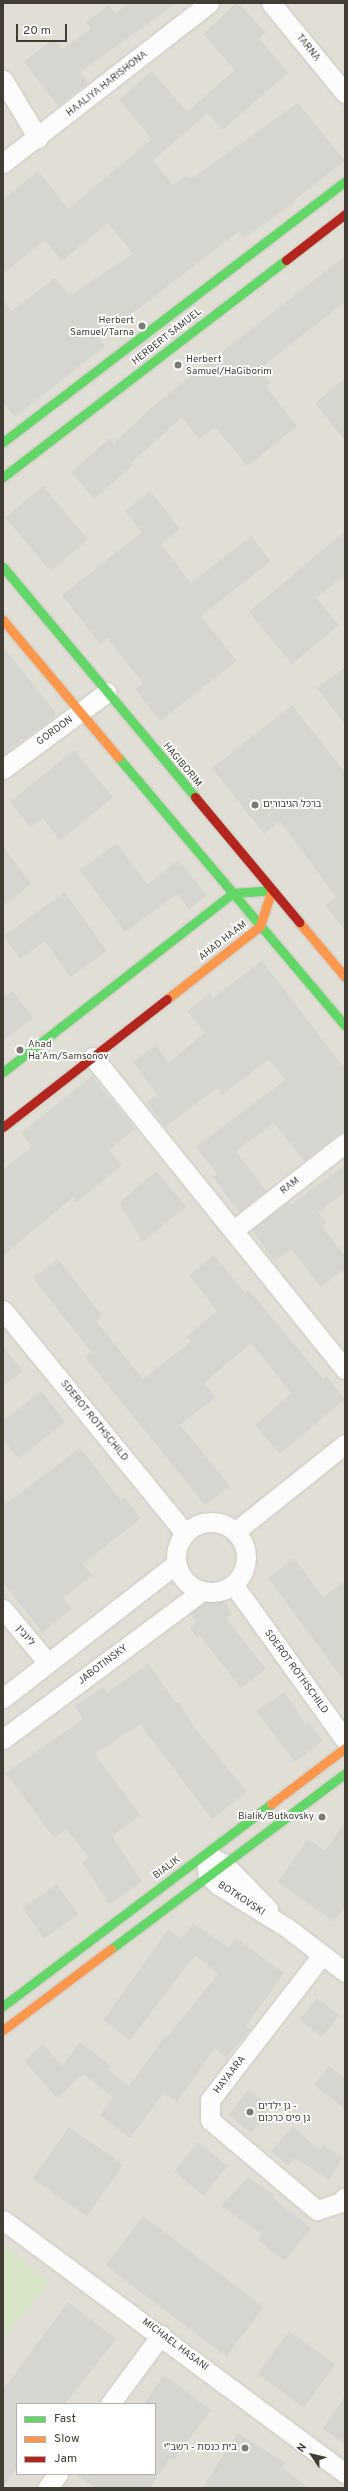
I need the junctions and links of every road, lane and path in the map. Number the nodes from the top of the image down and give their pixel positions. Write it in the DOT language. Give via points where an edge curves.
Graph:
graph roads {
  1 [pos="209,3"];
  2 [pos="271,3"];
  3 [pos="3,80"];
  4 [pos="345,93"];
  5 [pos="38,138"];
  6 [pos="3,163"];
  7 [pos="345,181"];
  8 [pos="345,214"];
  9 [pos="3,442"];
  10 [pos="3,477"];
  11 [pos="3,567"];
  12 [pos="3,620"];
  13 [pos="107,692"];
  14 [pos="81,712"];
  15 [pos="3,769"];
  16 [pos="272,890"];
  17 [pos="233,893"];
  18 [pos="260,926"];
  19 [pos="345,977"];
  20 [pos="345,1026"];
  21 [pos="93,1057"];
  22 [pos="3,1072"];
  23 [pos="3,1127"];
  24 [pos="345,1143"];
  25 [pos="234,1230"];
  26 [pos="3,1310"];
  27 [pos="345,1369"];
  28 [pos="345,1444"];
  29 [pos="236,1531"];
  30 [pos="185,1533"];
  31 [pos="176,1564"];
  32 [pos="233,1584"];
  33 [pos="202,1591"];
  34 [pos="3,1609"];
  35 [pos="48,1663"];
  36 [pos="3,1698"];
  37 [pos="3,1739"];
  38 [pos="345,1740"];
  39 [pos="345,1748"];
  40 [pos="345,1773"];
  41 [pos="205,1854"];
  42 [pos="224,1864"];
  43 [pos="208,1876"];
  44 [pos="286,1927"];
  45 [pos="322,1955"];
  46 [pos="345,1972"];
  47 [pos="3,2006"];
  48 [pos="3,2030"];
  49 [pos="345,2197"];
  50 [pos="3,2220"];
  51 [pos="162,2335"];
  52 [pos="111,2403"];
  53 [pos="345,2473"];
  54 [pos="57,2475"];
  55 [pos="47,2488"];
  1 -- 5 [label="street, HAALIYA HARISHONA"];
  2 -- 4 [label="street, TARNA"];
  3 -- 5 [label="street"];
  5 -- 6 [label="street, HAALIYA HARISHONA"];
  7 -- 9 [label="street, HERBERT SAMUEL"];
  8 -- 10 [label="street, HERBERT SAMUEL"];
  11 -- 13 [label="street, HAGIBORIM"];
  12 -- 14 [label="street"];
  13 -- 14 [label="street, GORDON"];
  13 -- 16 [label="street, HAGIBORIM"];
  14 -- 15 [label="street, GORDON"];
  14 -- 17 [label="street"];
  16 -- 17 [label="street"];
  16 -- 18 [label="street, AHAD HAAM"];
  16 -- 19 [label="street, HAGIBORIM"];
  17 -- 18 [label="street"];
  17 -- 22 [label="street"];
  18 -- 20 [label="street"];
  18 -- 21 [label="street, AHAD HAAM"];
  21 -- 23 [label="street, AHAD HAAM"];
  21 -- 25 [label="street"];
  24 -- 25 [label="street, RAM"];
  25 -- 27 [label="street"];
  26 -- 30 [label="street, SDEROT ROTHSCHILD"];
  28 -- 29 [label="street"];
  29 -- 30 [label="street" via="225,1524 209,1521 197,1524"];
  29 -- 32 [label="street" via="245,1545 246,1564"];
  30 -- 31 [label="street" via="178,1543"];
  31 -- 33 [label="street" via="189,1584"];
  31 -- 35 [label="street"];
  32 -- 33 [label="street" via="214,1592"];
  32 -- 38 [label="street, SDEROT ROTHSCHILD"];
  33 -- 37 [label="street, JABOTINSKY"];
  34 -- 35 [label="street, ליובין"];
  35 -- 36 [label="street"];
  39 -- 41 [label="street, BIALIK"];
  40 -- 42 [label="street"];
  41 -- 42 [label="street, BOTKOVSKI"];
  41 -- 43 [label="street, BOTKOVSKI"];
  41 -- 47 [label="street, BIALIK"];
  42 -- 43 [label="street"];
  42 -- 44 [label="street, BOTKOVSKI"];
  43 -- 44 [label="street, BOTKOVSKI" via="232,1896"];
  43 -- 48 [label="street"];
  44 -- 45 [label="street, BOTKOVSKI"];
  45 -- 46 [label="street, BOTKOVSKI"];
  45 -- 49 [label="street, HAYAARA" via="210,2100 210,2120 317,2210 341,2202"];
  50 -- 51 [label="street, MICHAEL HASANI"];
  51 -- 52 [label="street"];
  51 -- 53 [label="street, MICHAEL HASANI"];
  54 -- 55 [label="street"];
}
